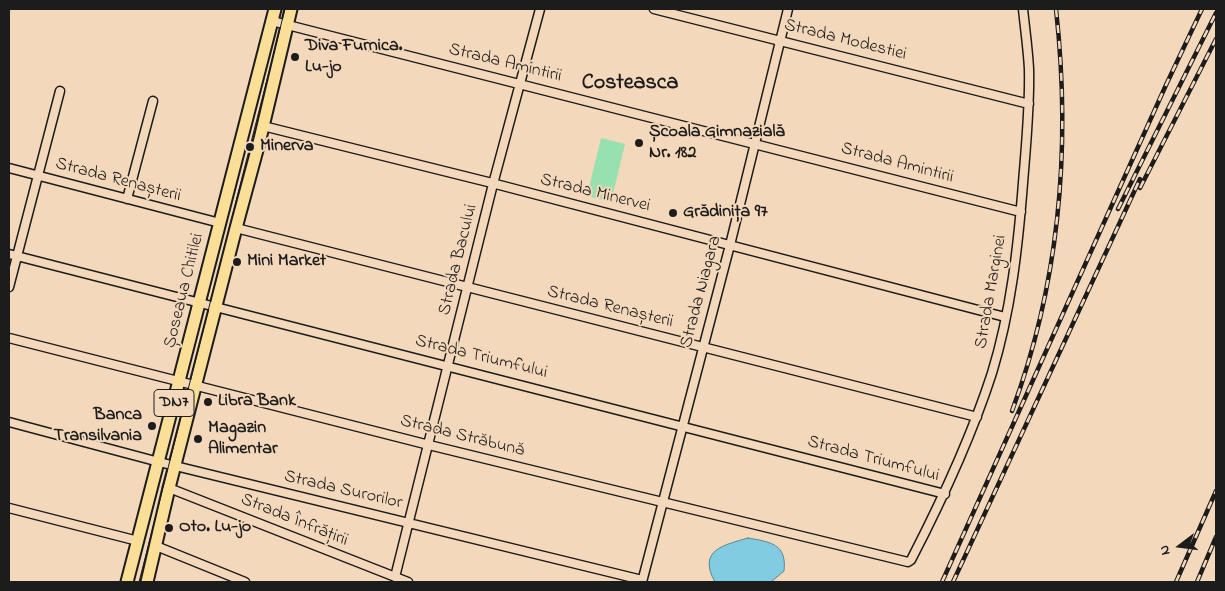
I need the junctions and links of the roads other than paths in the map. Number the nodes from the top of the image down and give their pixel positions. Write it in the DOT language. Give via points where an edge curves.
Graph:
graph roads {
  1 [pos="275,9"];
  2 [pos="291,9"];
  3 [pos="540,9"];
  4 [pos="654,9"];
  5 [pos="788,9"];
  6 [pos="1023,9"];
  7 [pos="272,21"];
  8 [pos="287,24"];
  9 [pos="781,40"];
  10 [pos="520,83"];
  11 [pos="60,91"];
  12 [pos="153,101"];
  13 [pos="1029,104"];
  14 [pos="263,126"];
  15 [pos="755,143"];
  16 [pos="9,168"];
  17 [pos="38,176"];
  18 [pos="493,184"];
  19 [pos="127,199"];
  20 [pos="1021,212"];
  21 [pos="220,223"];
  22 [pos="236,228"];
  23 [pos="730,245"];
  24 [pos="13,255"];
  25 [pos="9,287"];
  26 [pos="467,287"];
  27 [pos="200,303"];
  28 [pos="215,307"];
  29 [pos="1006,317"];
  30 [pos="9,338"];
  31 [pos="703,347"];
  32 [pos="449,365"];
  33 [pos="188,384"];
  34 [pos="976,417"];
  35 [pos="9,422"];
  36 [pos="683,426"];
  37 [pos="429,445"];
  38 [pos="159,462"];
  39 [pos="174,466"];
  40 [pos="169,488"];
  41 [pos="945,494"];
  42 [pos="663,502"];
  43 [pos="9,508"];
  44 [pos="410,522"];
  45 [pos="138,541"];
  46 [pos="156,546"];
  47 [pos="908,562"];
  48 [pos="395,577"];
  49 [pos="642,581"];
  50 [pos="127,582"];
  51 [pos="147,582"];
  52 [pos="245,582"];
  53 [pos="408,582"];
  1 -- 7 [label="main road, Șoseaua Chitilei / DN7"];
  2 -- 8 [label="main road, Șoseaua Chitilei / DN7"];
  3 -- 10 [label="street, Strada Bacului"];
  4 -- 9 [label="street, Strada Modestiei"];
  5 -- 9 [label="street, Strada Niagara"];
  6 -- 13 [label="street, Strada Marginei"];
  7 -- 8 [label="street, Strada Amintirii"];
  7 -- 21 [label="main road, Șoseaua Chitilei / DN7"];
  8 -- 10 [label="street, Strada Amintirii"];
  8 -- 14 [label="main road, Șoseaua Chitilei / DN7"];
  9 -- 13 [label="street, Strada Modestiei"];
  9 -- 15 [label="street, Strada Niagara"];
  10 -- 15 [label="street, Strada Amintirii"];
  10 -- 18 [label="street, Strada Bacului"];
  11 -- 17 [label="street"];
  12 -- 19 [label="street"];
  13 -- 20 [label="street, Strada Marginei"];
  14 -- 18 [label="street, Strada Minervei"];
  14 -- 22 [label="main road, Șoseaua Chitilei / DN7"];
  15 -- 20 [label="street, Strada Amintirii"];
  15 -- 23 [label="street, Strada Niagara"];
  16 -- 17 [label="street, Strada Renașterii"];
  17 -- 19 [label="street, Strada Renașterii"];
  17 -- 24 [label="street"];
  18 -- 23 [label="street, Strada Minervei"];
  18 -- 26 [label="street, Strada Bacului"];
  19 -- 21 [label="street, Strada Renașterii"];
  20 -- 29 [label="street, Strada Marginei"];
  21 -- 27 [label="main road, Șoseaua Chitilei / DN7"];
  22 -- 26 [label="street, Strada Renașterii"];
  22 -- 28 [label="main road, Șoseaua Chitilei / DN7"];
  23 -- 29 [label="street, Strada Minervei"];
  23 -- 31 [label="street, Strada Niagara"];
  24 -- 25 [label="street"];
  24 -- 27 [label="street, Strada Triumfului"];
  26 -- 31 [label="street, Strada Renașterii"];
  26 -- 32 [label="street, Strada Bacului"];
  27 -- 28 [label="street, Strada Triumfului"];
  27 -- 33 [label="main road, Șoseaua Chitilei / DN7"];
  28 -- 32 [label="street, Strada Triumfului"];
  28 -- 33 [label="main road, Șoseaua Chitilei / DN7"];
  29 -- 34 [label="street, Strada Marginei"];
  30 -- 33 [label="street, Strada Străbună"];
  31 -- 34 [label="street, Strada Renașterii"];
  31 -- 36 [label="street, Strada Niagara"];
  32 -- 36 [label="street, Strada Triumfului"];
  32 -- 37 [label="street, Strada Bacului"];
  33 -- 37 [label="street, Strada Străbună"];
  33 -- 38 [label="main road, Șoseaua Chitilei / DN7"];
  33 -- 39 [label="main road, Șoseaua Chitilei / DN7"];
  34 -- 41 [label="street, Strada Marginei"];
  35 -- 38 [label="street, Strada Surorilor"];
  36 -- 41 [label="street, Strada Triumfului"];
  36 -- 42 [label="street, Strada Niagara"];
  37 -- 42 [label="street, Strada Străbună"];
  37 -- 44 [label="street, Strada Bacului"];
  38 -- 39 [label="street, Strada Surorilor"];
  38 -- 45 [label="main road, Șoseaua Chitilei / DN7"];
  39 -- 40 [label="main road, Șoseaua Chitilei / DN7"];
  39 -- 44 [label="street, Strada Surorilor"];
  40 -- 46 [label="main road, Șoseaua Chitilei / DN7"];
  40 -- 48 [label="street, Strada Înfrățirii"];
  41 -- 47 [label="street, Strada Marginei"];
  42 -- 47 [label="street, Strada Străbună"];
  42 -- 49 [label="street, Strada Niagara"];
  43 -- 45 [label="street"];
  44 -- 48 [label="street, Strada Bacului"];
  44 -- 49 [label="street, Strada Surorilor"];
  45 -- 50 [label="main road, Șoseaua Chitilei / DN7"];
  46 -- 51 [label="main road, Șoseaua Chitilei / DN7"];
  46 -- 52 [label="street"];
  48 -- 53 [label="street, Strada Înfrățirii"];
}
